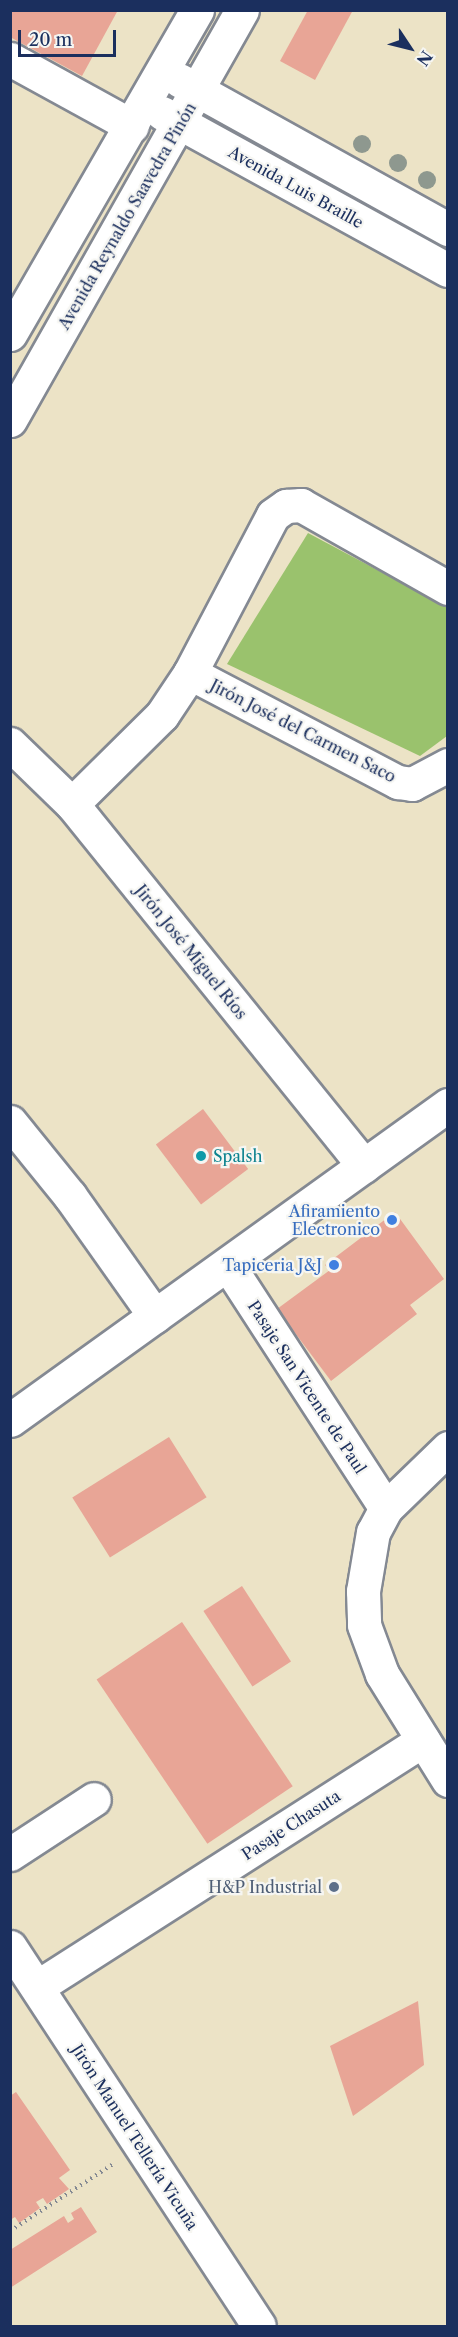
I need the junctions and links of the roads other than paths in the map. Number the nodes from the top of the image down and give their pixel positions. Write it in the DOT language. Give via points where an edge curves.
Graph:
graph roads {
  1 [pos="197,10"];
  2 [pos="242,10"];
  3 [pos="10,59"];
  4 [pos="162,71"];
  5 [pos="198,91"];
  6 [pos="139,115"];
  7 [pos="180,123"];
  8 [pos="447,230"];
  9 [pos="447,270"];
  10 [pos="10,334"];
  11 [pos="10,420"];
  12 [pos="447,588"];
  13 [pos="190,673"];
  14 [pos="10,744"];
  15 [pos="447,765"];
  16 [pos="72,804"];
  17 [pos="447,1105"];
  18 [pos="10,1122"];
  19 [pos="364,1166"];
  20 [pos="228,1265"];
  21 [pos="155,1316"];
  22 [pos="10,1419"];
  23 [pos="447,1448"];
  24 [pos="386,1509"];
  25 [pos="423,1740"];
  26 [pos="447,1780"];
  27 [pos="94,1799"];
  28 [pos="10,1854"];
  29 [pos="10,1947"];
  30 [pos="37,1987"];
  31 [pos="259,2326"];
  1 -- 4 [label="street"];
  2 -- 5 [label="street, Avenida Reynaldo Saavedra Pinón"];
  3 -- 6 [label="street, Avenida Luis Braille"];
  4 -- 5 [label="street"];
  4 -- 6 [label="street"];
  5 -- 7 [label="street, Avenida Reynaldo Saavedra Pinón"];
  5 -- 8 [label="street"];
  6 -- 7 [label="street, Avenida Luis Braille"];
  6 -- 10 [label="street"];
  7 -- 9 [label="street, Avenida Luis Braille"];
  7 -- 11 [label="street, Avenida Reynaldo Saavedra Pinón"];
  12 -- 13 [label="street, Jirón José del Carmen Saco" via="301,506 286,506 273,515"];
  13 -- 15 [label="street, Jirón José del Carmen Saco" via="398,782 412,784"];
  13 -- 16 [label="street, Jirón José del Carmen Saco" via="162,715"];
  14 -- 16 [label="street, Jirón José Miguel Ríos"];
  16 -- 19 [label="street, Jirón José Miguel Ríos"];
  17 -- 19 [label="street"];
  18 -- 21 [label="street" via="70,1196"];
  19 -- 20 [label="street"];
  20 -- 21 [label="street"];
  20 -- 24 [label="street, Pasaje San Vicente de Paul"];
  21 -- 22 [label="street"];
  23 -- 24 [label="street"];
  24 -- 25 [label="street" via="373,1532 367,1560 364,1625 382,1674"];
  25 -- 26 [label="street"];
  25 -- 30 [label="street, Pasaje Chasuta"];
  27 -- 28 [label="street"];
  29 -- 30 [label="street, Jirón Manuel Tellería Vicuña"];
  30 -- 31 [label="street, Jirón Manuel Tellería Vicuña"];
}
